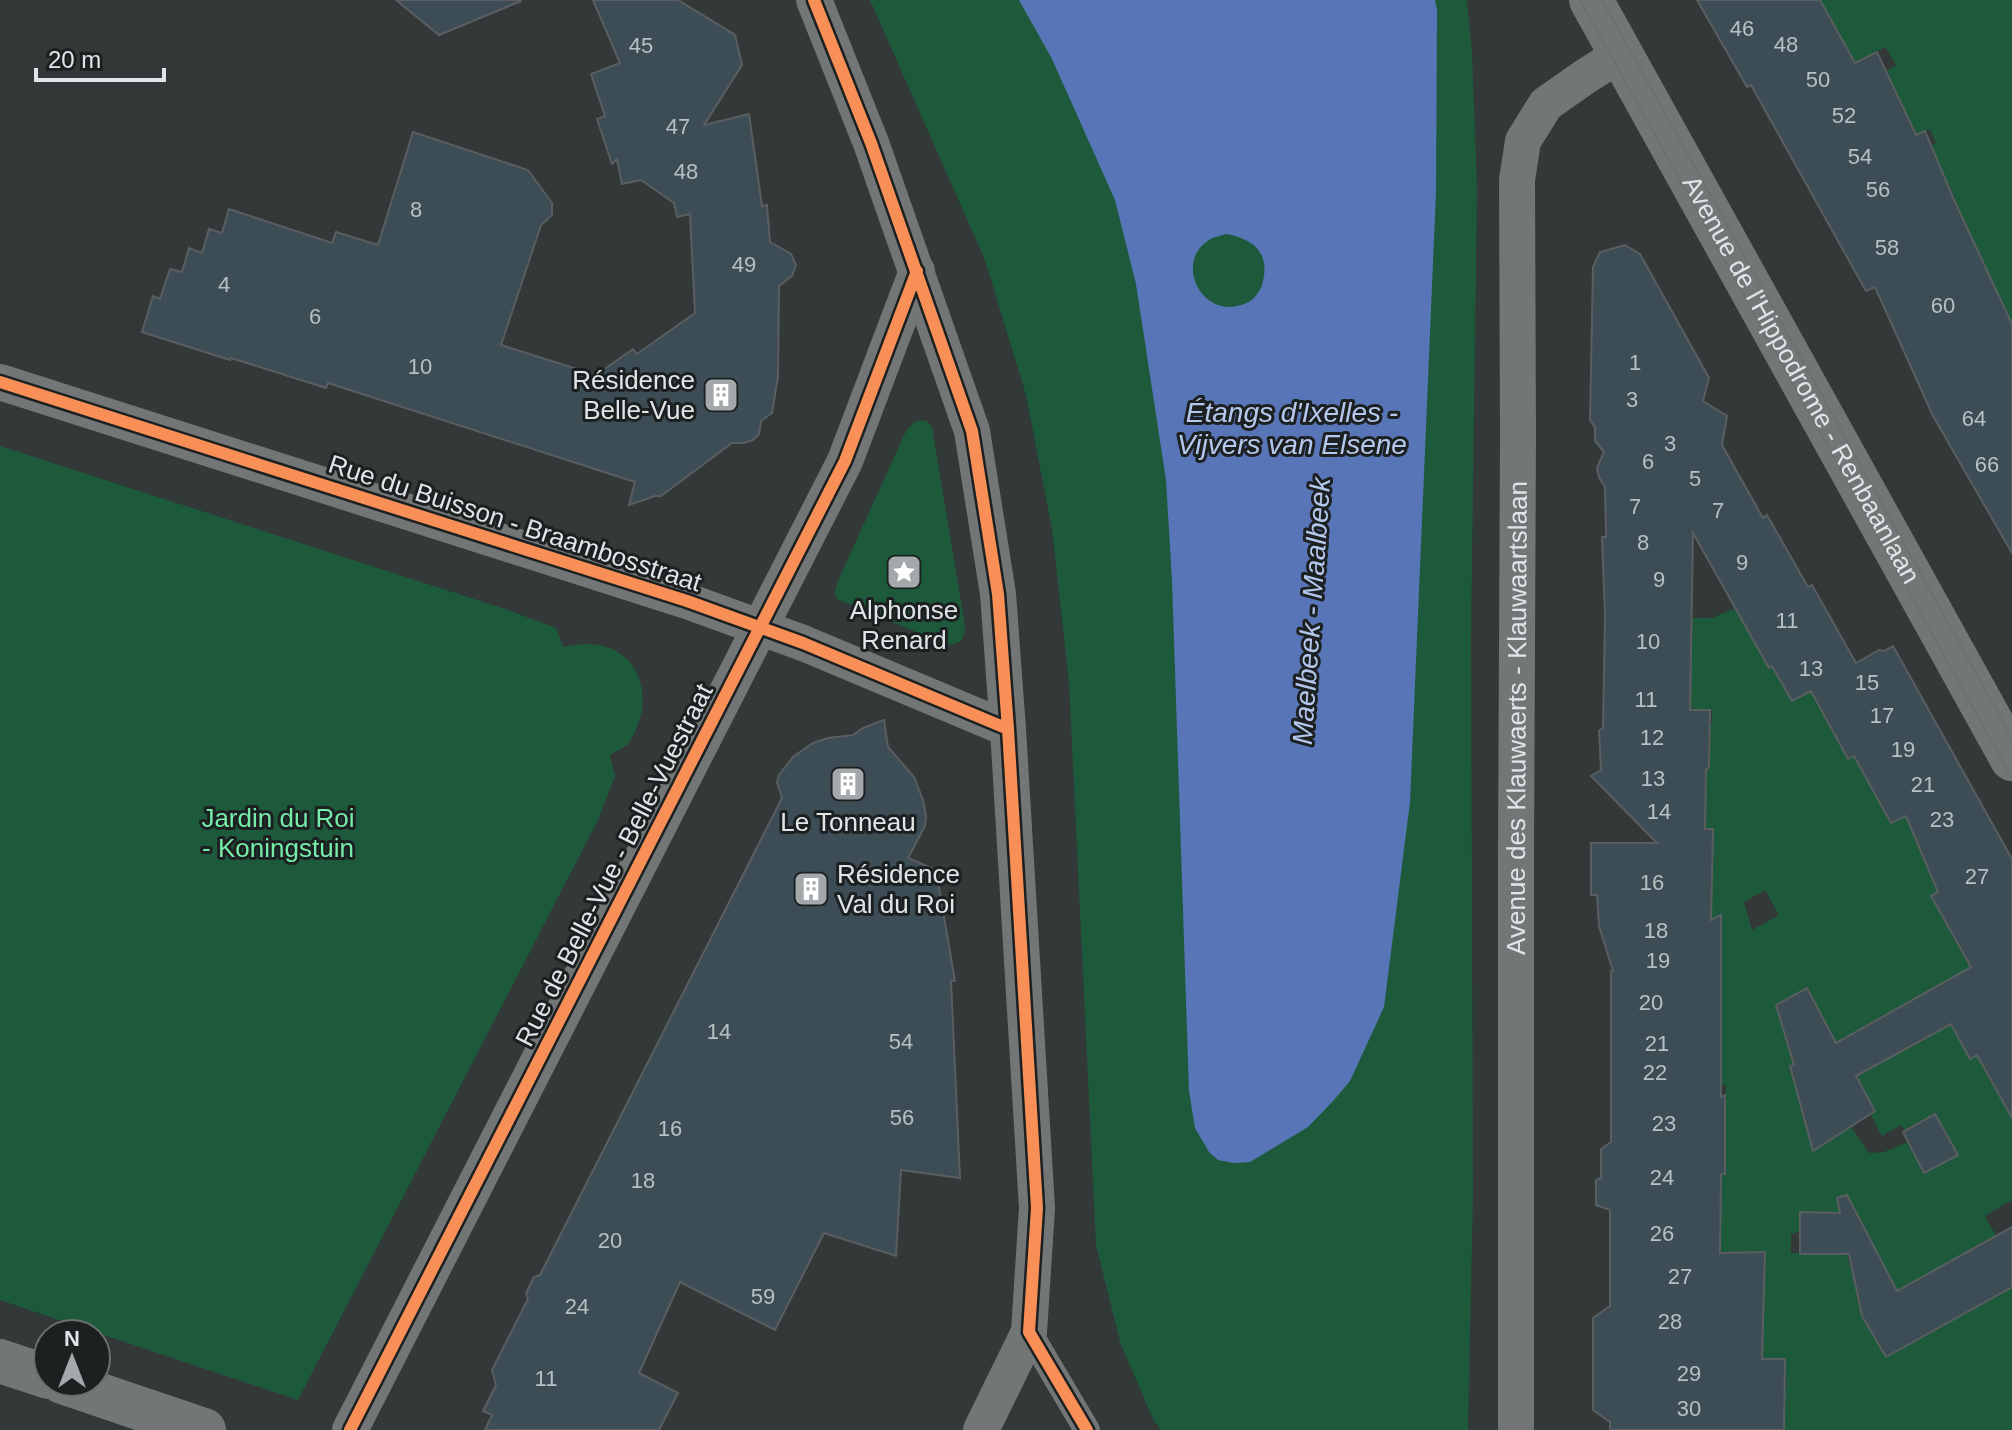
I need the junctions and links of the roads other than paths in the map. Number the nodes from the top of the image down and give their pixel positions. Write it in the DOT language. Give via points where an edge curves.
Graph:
graph roads {
  1 [pos="814,0"];
  2 [pos="1591,0"];
  3 [pos="1621,54"];
  4 [pos="917,271"];
  5 [pos="0,382"];
  6 [pos="760,627"];
  7 [pos="1008,729"];
  8 [pos="2012,759"];
  9 [pos="1029,1332"];
  10 [pos="0,1361"];
  11 [pos="32,1372"];
  12 [pos="109,1398"];
  13 [pos="204,1430"];
  14 [pos="350,1430"];
  15 [pos="981,1430"];
  16 [pos="1087,1430"];
  17 [pos="1516,1430"];
  1 -- 4 [label="street"];
  2 -- 3 [label="main road, Avenue de l'Hippodrome - Renbaanlaan"];
  3 -- 8 [label="main road, Avenue de l'Hippodrome - Renbaanlaan"];
  3 -- 17 [label="street, Avenue des Klauwaerts - Klauwaartslaan" via="1546,104 1523,141 1517,180"];
  4 -- 6 [label="street, Rue de Belle-Vue - Belle-Vuestraat" via="845,461"];
  4 -- 7 [label="street" via="972,431 998,594"];
  5 -- 6 [label="street, Rue du Buisson - Braambosstraat"];
  6 -- 7 [label="street, Rue du Buisson - Braambosstraat"];
  6 -- 14 [label="street, Rue de Belle-Vue - Belle-Vuestraat"];
  7 -- 9 [label="street" via="1037,1208"];
  9 -- 15 [label="street"];
  9 -- 16 [label="street"];
  10 -- 11 [label="main road"];
  12 -- 13 [label="main road"];
}
